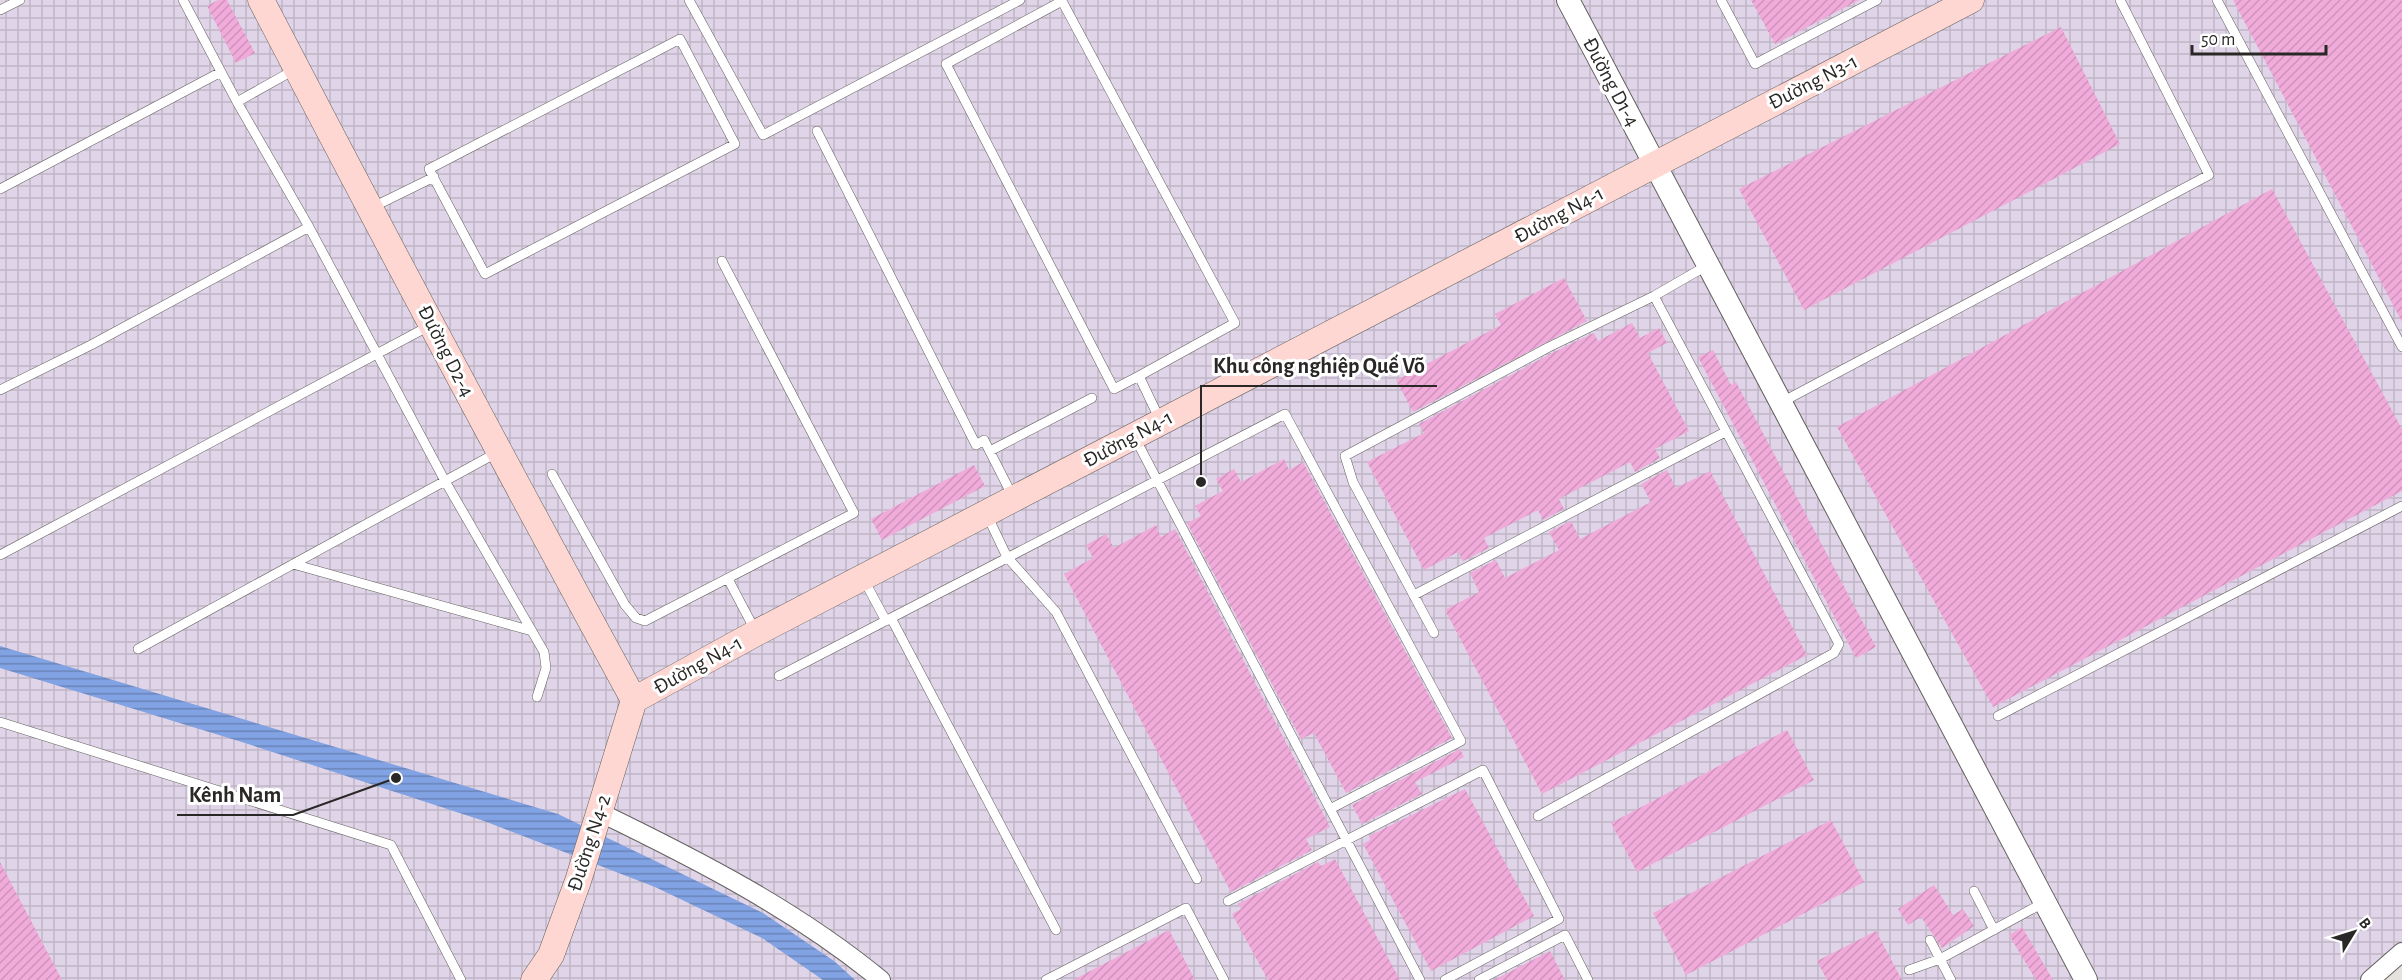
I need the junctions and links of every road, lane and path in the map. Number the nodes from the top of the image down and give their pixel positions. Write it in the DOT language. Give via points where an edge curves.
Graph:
graph roads {
  1 [pos="20,0"];
  2 [pos="183,0"];
  3 [pos="261,0"];
  4 [pos="689,0"];
  5 [pos="1020,0"];
  6 [pos="1568,0"];
  7 [pos="1721,0"];
  8 [pos="1877,0"];
  9 [pos="1971,0"];
  10 [pos="2120,0"];
  11 [pos="2217,0"];
  12 [pos="0,10"];
  13 [pos="296,68"];
  14 [pos="221,72"];
  15 [pos="237,102"];
  16 [pos="817,131"];
  17 [pos="1655,164"];
  18 [pos="434,177"];
  19 [pos="0,189"];
  20 [pos="371,208"];
  21 [pos="309,228"];
  22 [pos="722,261"];
  23 [pos="1708,265"];
  24 [pos="1654,296"];
  25 [pos="433,323"];
  26 [pos="2402,346"];
  27 [pos="376,354"];
  28 [pos="1139,376"];
  29 [pos="0,390"];
  30 [pos="1092,398"];
  31 [pos="1780,403"];
  32 [pos="1161,422"];
  33 [pos="1725,432"];
  34 [pos="1134,436"];
  35 [pos="990,451"];
  36 [pos="498,452"];
  37 [pos="552,474"];
  38 [pos="1157,480"];
  39 [pos="446,481"];
  40 [pos="1014,499"];
  41 [pos="2402,506"];
  42 [pos="986,513"];
  43 [pos="0,555"];
  44 [pos="1007,557"];
  45 [pos="293,564"];
  46 [pos="862,577"];
  47 [pos="728,579"];
  48 [pos="1414,595"];
  49 [pos="888,619"];
  50 [pos="532,631"];
  51 [pos="756,633"];
  52 [pos="1434,633"];
  53 [pos="138,649"];
  54 [pos="779,676"];
  55 [pos="537,697"];
  56 [pos="634,700"];
  57 [pos="1998,716"];
  58 [pos="0,722"];
  59 [pos="1330,809"];
  60 [pos="599,812"];
  61 [pos="1538,816"];
  62 [pos="1346,840"];
  63 [pos="1197,879"];
  64 [pos="1974,891"];
  65 [pos="1228,901"];
  66 [pos="2045,902"];
  67 [pos="1056,930"];
  68 [pos="1994,930"];
  69 [pos="1930,940"];
  70 [pos="2402,952"];
  71 [pos="1940,959"];
  72 [pos="1909,970"];
  73 [pos="461,980"];
  74 [pos="534,980"];
  75 [pos="882,980"];
  76 [pos="1046,980"];
  77 [pos="1224,980"];
  78 [pos="1420,980"];
  79 [pos="1445,980"];
  80 [pos="1479,980"];
  81 [pos="1588,980"];
  82 [pos="1951,980"];
  83 [pos="2086,980"];
  84 [pos="2370,980"];
  1 -- 12 [label="lane"];
  2 -- 14 [label="lane"];
  3 -- 13 [label="main road, Đường D2-4"];
  4 -- 5 [label="lane" via="763,135"];
  6 -- 17 [label="street, Đường D1-4"];
  7 -- 8 [label="lane" via="1755,64"];
  9 -- 17 [label="main road, Đường N3-1"];
  10 -- 31 [label="lane" via="2209,175"];
  11 -- 26 [label="lane"];
  13 -- 15 [label="lane"];
  13 -- 20 [label="main road, Đường D2-4"];
  14 -- 15 [label="lane"];
  14 -- 19 [label="lane"];
  15 -- 21 [label="lane"];
  16 -- 35 [label="lane" via="976,445 984,440"];
  17 -- 23 [label="street, Đường D1-4"];
  17 -- 32 [label="main road, Đường N4-1"];
  18 -- 18 [label="lane" via="429,169 680,39 735,144 485,274"];
  18 -- 20 [label="lane"];
  20 -- 25 [label="main road, Đường D2-4"];
  21 -- 27 [label="lane"];
  21 -- 29 [label="lane"];
  22 -- 47 [label="lane" via="854,513"];
  23 -- 24 [label="lane"];
  23 -- 31 [label="street, Đường D1-4"];
  24 -- 33 [label="lane"];
  24 -- 48 [label="lane" via="1345,456 1353,482"];
  25 -- 27 [label="lane"];
  25 -- 36 [label="main road, Đường D2-4"];
  27 -- 39 [label="lane"];
  27 -- 43 [label="lane"];
  28 -- 28 [label="lane" via="1235,324 1062,1 946,64 1114,389"];
  28 -- 32 [label="lane"];
  30 -- 35 [label="lane"];
  31 -- 66 [label="street, Đường D1-4"];
  32 -- 34 [label="main road, Đường N4-1"];
  33 -- 48 [label="lane"];
  33 -- 61 [label="lane" via="1839,644 1834,653"];
  34 -- 38 [label="lane"];
  34 -- 40 [label="main road, Đường N4-1"];
  35 -- 40 [label="lane"];
  36 -- 39 [label="lane"];
  36 -- 56 [label="main road, Đường D2-4"];
  37 -- 47 [label="lane" via="636,618 649,620"];
  38 -- 44 [label="lane"];
  38 -- 59 [label="lane"];
  38 -- 59 [label="lane" via="1285,414 1461,741"];
  39 -- 45 [label="lane"];
  39 -- 50 [label="lane"];
  40 -- 42 [label="main road, Đường N4-1"];
  41 -- 57 [label="lane"];
  42 -- 44 [label="lane"];
  42 -- 46 [label="main road, Đường N4-1"];
  44 -- 49 [label="lane"];
  44 -- 63 [label="lane" via="1056,612"];
  45 -- 50 [label="lane"];
  45 -- 53 [label="lane"];
  46 -- 49 [label="lane"];
  46 -- 51 [label="main road, Đường N4-1"];
  47 -- 51 [label="lane"];
  48 -- 52 [label="lane"];
  49 -- 54 [label="lane"];
  49 -- 67 [label="lane"];
  50 -- 55 [label="lane" via="546,662"];
  51 -- 56 [label="main road, Đường N4-1"];
  56 -- 60 [label="main road, Đường N4-2"];
  58 -- 73 [label="lane" via="391,845"];
  59 -- 62 [label="lane"];
  60 -- 74 [label="main road, Đường N4-2" via="551,955"];
  60 -- 75 [label="street" via="717,871 832,941"];
  62 -- 65 [label="lane"];
  62 -- 78 [label="lane"];
  62 -- 79 [label="lane" via="1483,770 1559,919"];
  64 -- 68 [label="lane"];
  66 -- 68 [label="lane"];
  66 -- 83 [label="street, Đường D1-4"];
  68 -- 71 [label="lane"];
  69 -- 71 [label="lane"];
  70 -- 84 [label="street"];
  71 -- 72 [label="lane"];
  71 -- 82 [label="lane"];
  76 -- 77 [label="lane" via="1186,908"];
  80 -- 81 [label="lane" via="1565,934"];
}
